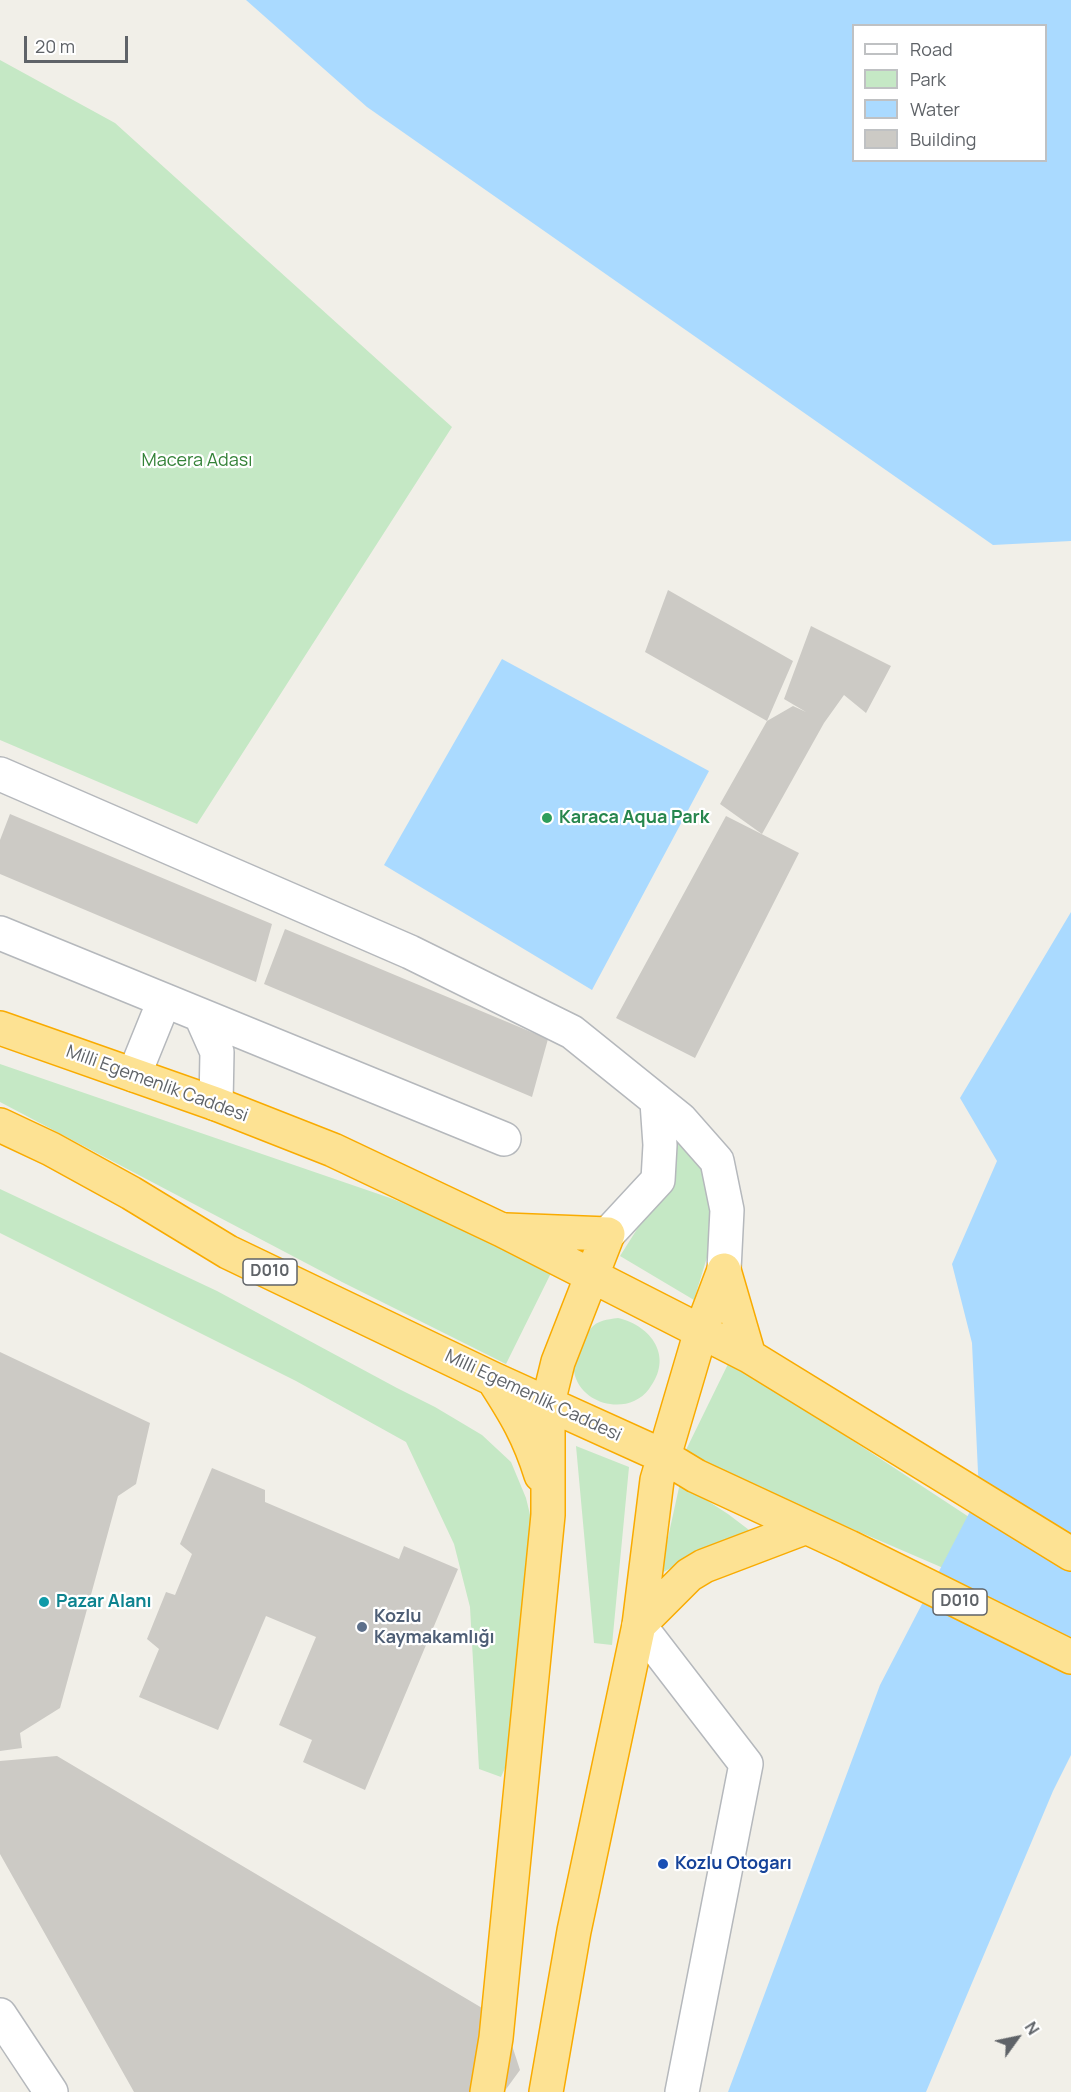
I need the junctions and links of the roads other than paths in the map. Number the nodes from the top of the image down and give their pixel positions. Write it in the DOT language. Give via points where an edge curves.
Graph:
graph roads {
  1 [pos="0,774"];
  2 [pos="0,933"];
  3 [pos="164,1001"];
  4 [pos="201,1016"];
  5 [pos="0,1028"];
  6 [pos="134,1075"];
  7 [pos="657,1102"];
  8 [pos="216,1104"];
  9 [pos="0,1125"];
  10 [pos="504,1139"];
  11 [pos="502,1230"];
  12 [pos="608,1234"];
  13 [pos="724,1270"];
  14 [pos="590,1275"];
  15 [pos="701,1331"];
  16 [pos="749,1356"];
  17 [pos="493,1379"];
  18 [pos="548,1403"];
  19 [pos="663,1456"];
  20 [pos="548,1515"];
  21 [pos="804,1528"];
  22 [pos="1071,1554"];
  23 [pos="639,1625"];
  24 [pos="1071,1657"];
  25 [pos="0,2015"];
  26 [pos="51,2092"];
  27 [pos="487,2092"];
  28 [pos="546,2092"];
  29 [pos="682,2092"];
  1 -- 7 [label="street" via="410,952 572,1032"];
  2 -- 3 [label="street"];
  3 -- 4 [label="street"];
  3 -- 6 [label="street"];
  4 -- 8 [label="street" via="217,1052"];
  4 -- 10 [label="street"];
  5 -- 6 [label="highway, Milli Egemenlik Caddesi"];
  6 -- 8 [label="highway, Milli Egemenlik Caddesi"];
  7 -- 12 [label="street" via="658,1180"];
  7 -- 13 [label="street" via="680,1119 717,1161 728,1210"];
  8 -- 11 [label="highway, Milli Egemenlik Caddesi" via="333,1150"];
  9 -- 17 [label="highway, Milli Egemenlik Caddesi / D010" via="131,1193 228,1252"];
  11 -- 12 [label="highway"];
  11 -- 14 [label="highway, Milli Egemenlik Caddesi"];
  12 -- 14 [label="highway"];
  13 -- 15 [label="highway"];
  13 -- 16 [label="highway"];
  14 -- 15 [label="highway, Milli Egemenlik Caddesi"];
  14 -- 18 [label="highway" via="558,1362"];
  15 -- 16 [label="highway, Milli Egemenlik Caddesi"];
  15 -- 19 [label="highway"];
  16 -- 22 [label="highway, Milli Egemenlik Caddesi"];
  17 -- 18 [label="highway, Milli Egemenlik Caddesi / D010"];
  17 -- 20 [label="highway" via="532,1447"];
  18 -- 19 [label="highway, Milli Egemenlik Caddesi / D010"];
  18 -- 20 [label="highway"];
  19 -- 21 [label="highway, Milli Egemenlik Caddesi / D010"];
  19 -- 23 [label="highway"];
  20 -- 27 [label="highway" via="496,2038"];
  21 -- 23 [label="highway" via="704,1566 689,1575"];
  21 -- 24 [label="highway, Milli Egemenlik Caddesi / D010"];
  23 -- 28 [label="highway" via="574,1930"];
  23 -- 29 [label="street" via="746,1764"];
  25 -- 26 [label="street"];
}
